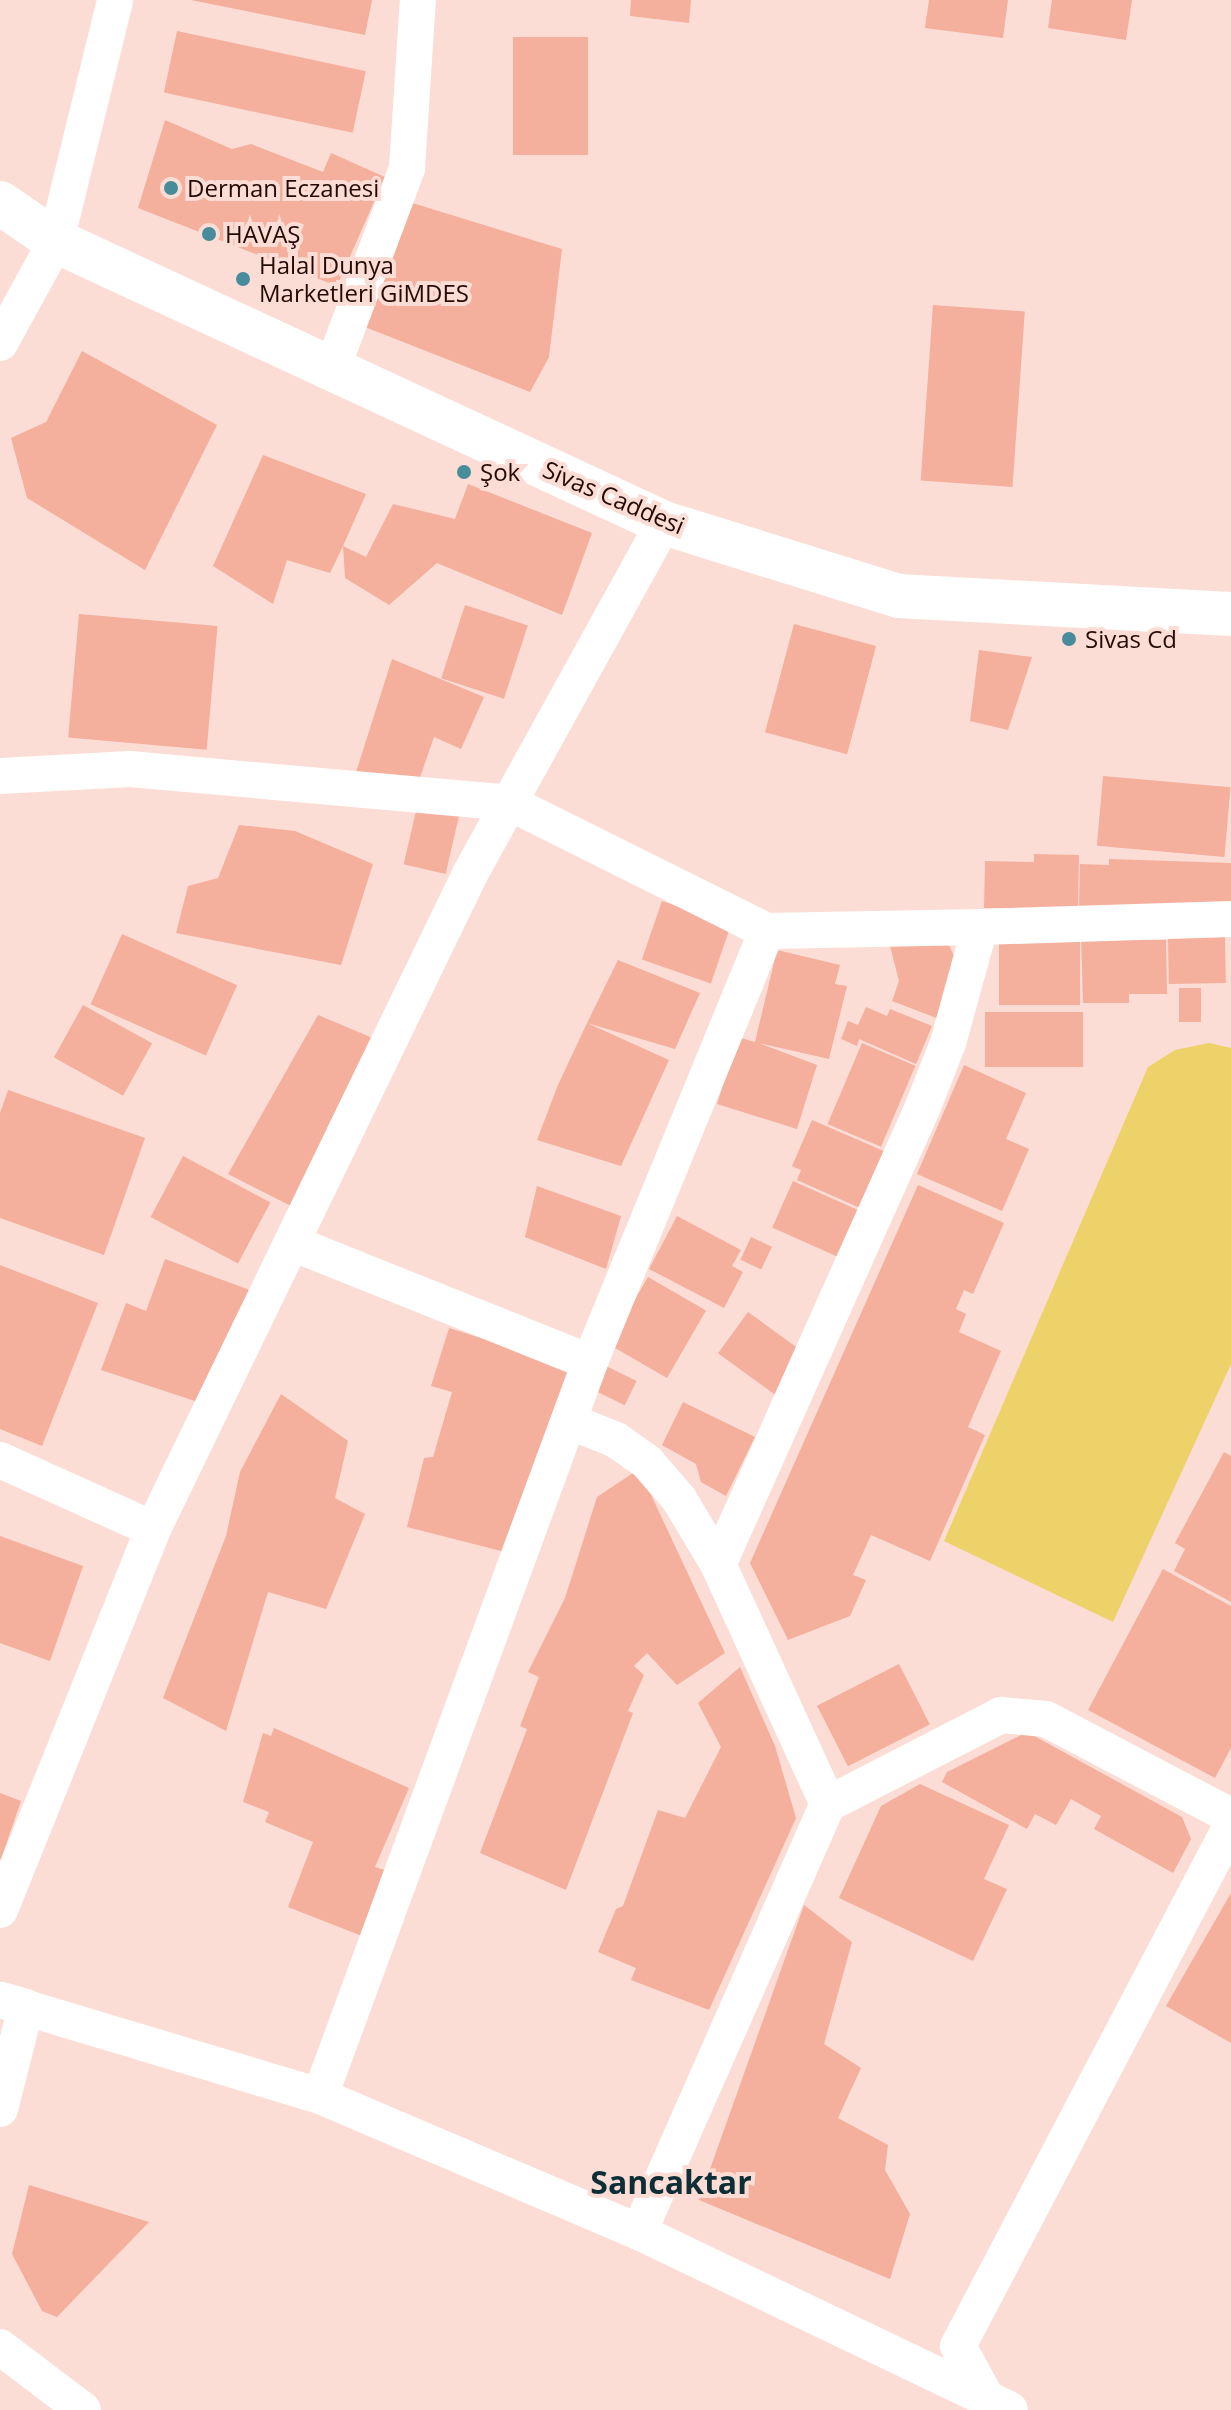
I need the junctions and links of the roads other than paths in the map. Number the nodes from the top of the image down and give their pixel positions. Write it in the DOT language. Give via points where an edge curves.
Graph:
graph roads {
  1 [pos="115,0"];
  2 [pos="418,0"];
  3 [pos="0,203"];
  4 [pos="56,241"];
  5 [pos="0,343"];
  6 [pos="332,369"];
  7 [pos="664,523"];
  8 [pos="1231,614"];
  9 [pos="0,776"];
  10 [pos="510,803"];
  11 [pos="1231,919"];
  12 [pos="980,927"];
  13 [pos="767,931"];
  14 [pos="292,1243"];
  15 [pos="590,1362"];
  16 [pos="571,1422"];
  17 [pos="0,1460"];
  18 [pos="153,1529"];
  19 [pos="718,1564"];
  20 [pos="828,1804"];
  21 [pos="1231,1816"];
  22 [pos="1231,1826"];
  23 [pos="0,1910"];
  24 [pos="9,2002"];
  25 [pos="320,2096"];
  26 [pos="0,2109"];
  27 [pos="639,2232"];
  28 [pos="0,2347"];
  29 [pos="993,2406"];
  30 [pos="83,2410"];
  1 -- 4 [label="street"];
  2 -- 6 [label="street" via="407,168"];
  3 -- 4 [label="main road, Sivas Caddesi"];
  4 -- 5 [label="street"];
  4 -- 6 [label="main road, Sivas Caddesi"];
  6 -- 7 [label="main road, Sivas Caddesi"];
  7 -- 8 [label="main road, Sivas Caddesi" via="898,596"];
  7 -- 10 [label="street"];
  9 -- 10 [label="street" via="130,769"];
  10 -- 13 [label="street"];
  10 -- 14 [label="street"];
  11 -- 12 [label="street"];
  12 -- 13 [label="street"];
  12 -- 19 [label="street" via="948,1043 922,1109"];
  13 -- 15 [label="street"];
  14 -- 15 [label="street"];
  14 -- 18 [label="street"];
  15 -- 16 [label="street"];
  16 -- 19 [label="street" via="616,1440 647,1462 679,1499"];
  16 -- 25 [label="street"];
  17 -- 18 [label="street"];
  18 -- 23 [label="street"];
  19 -- 20 [label="street"];
  20 -- 21 [label="street" via="1001,1715 1046,1719"];
  20 -- 27 [label="street"];
  22 -- 29 [label="street" via="958,2346"];
  24 -- 25 [label="street"];
  24 -- 26 [label="street"];
  25 -- 27 [label="street"];
  27 -- 29 [label="street"];
  28 -- 30 [label="street"];
}
